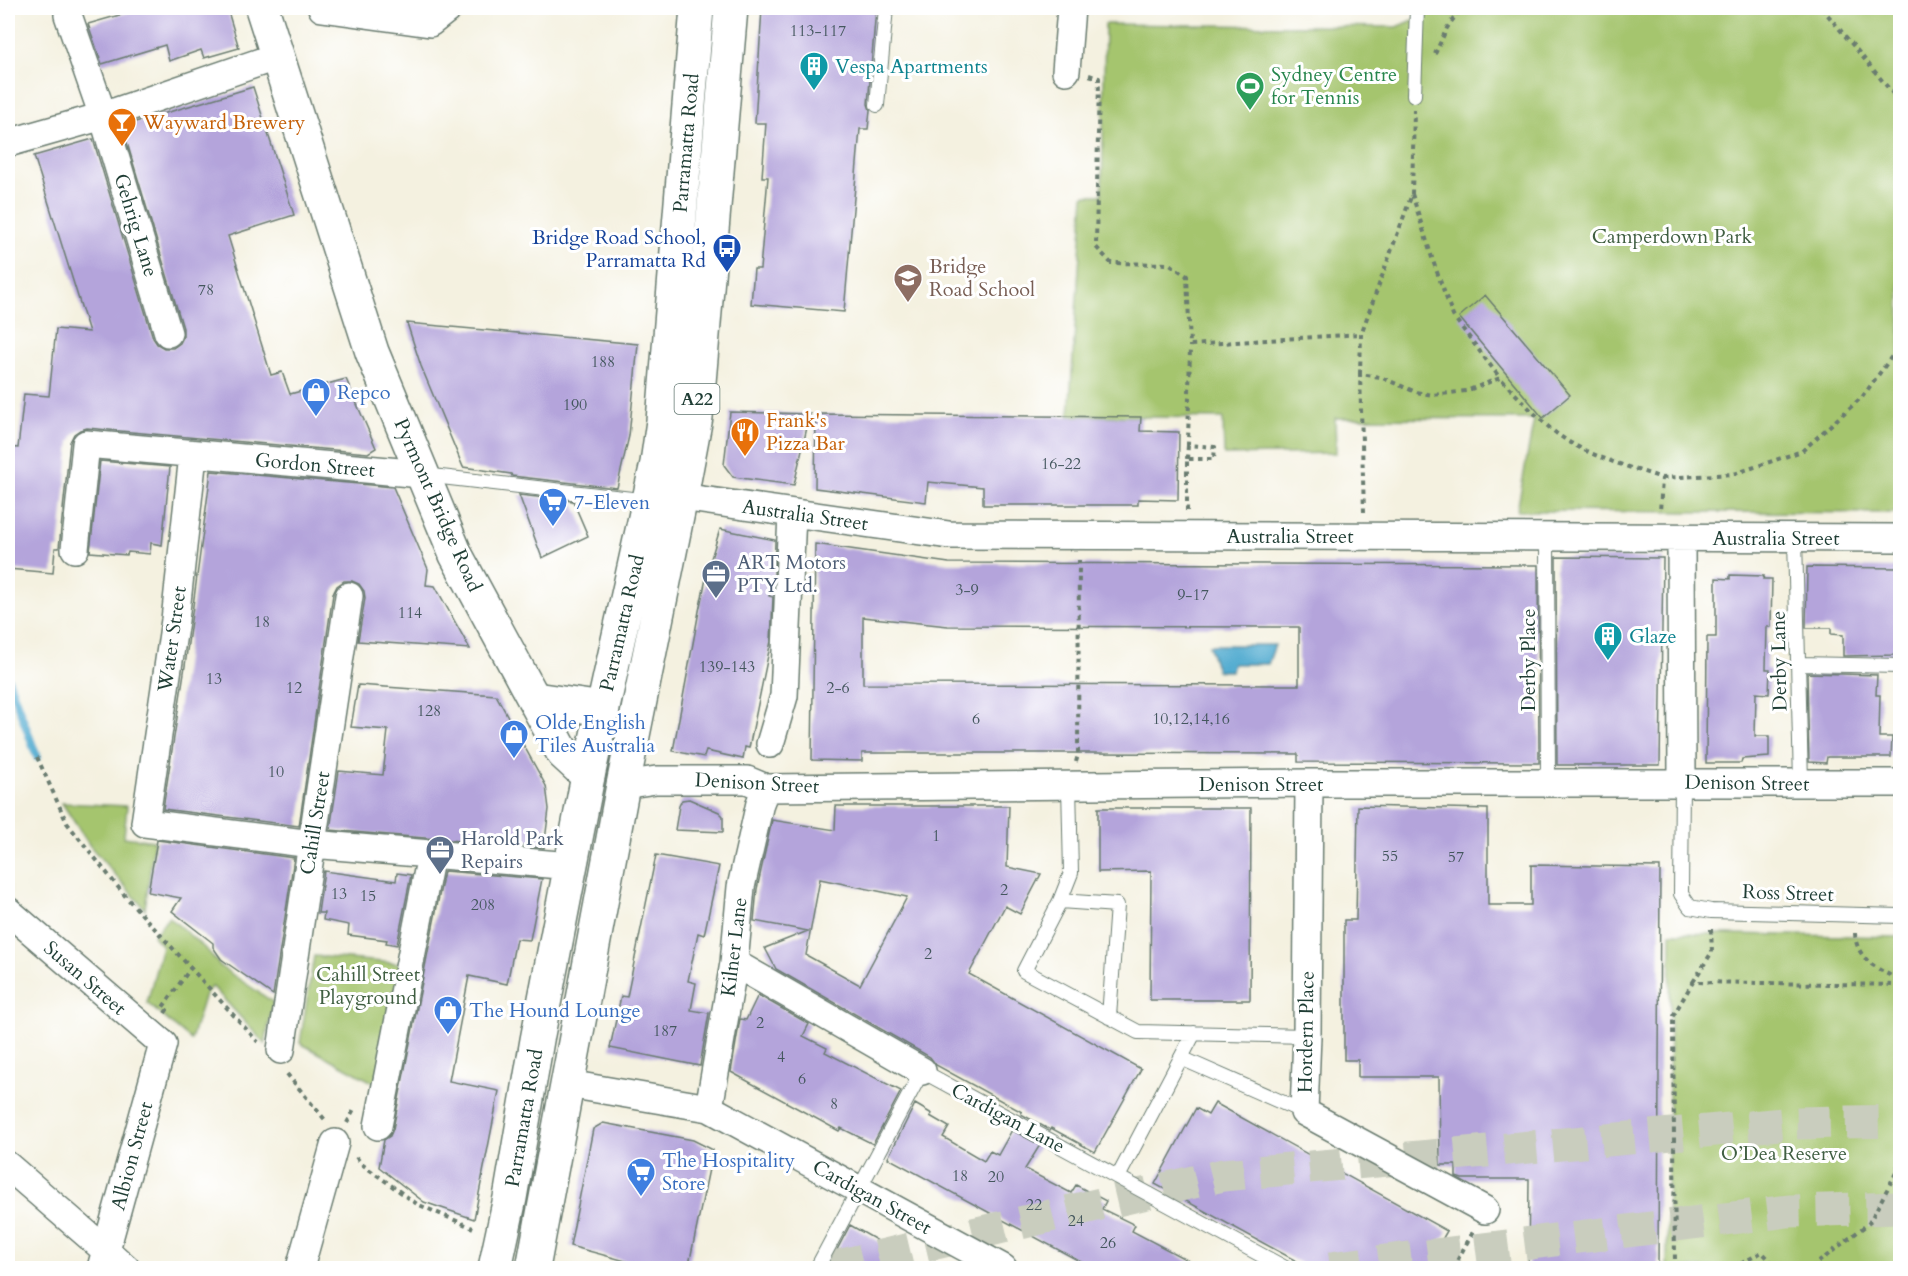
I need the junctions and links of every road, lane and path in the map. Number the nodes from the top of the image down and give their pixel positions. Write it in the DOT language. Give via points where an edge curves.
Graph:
graph roads {
  1 [pos="322,8"];
  2 [pos="449,8"];
  3 [pos="698,8"];
  4 [pos="731,8"];
  5 [pos="886,8"];
  6 [pos="1071,8"];
  7 [pos="1417,8"];
  8 [pos="1461,8"];
  9 [pos="1822,8"];
  10 [pos="268,9"];
  11 [pos="68,15"];
  12 [pos="278,56"];
  13 [pos="1433,57"];
  14 [pos="1066,70"];
  15 [pos="1414,95"];
  16 [pos="1900,102"];
  17 [pos="877,105"];
  18 [pos="103,116"];
  19 [pos="8,142"];
  20 [pos="1412,194"];
  21 [pos="168,333"];
  22 [pos="1361,334"];
  23 [pos="1900,339"];
  24 [pos="1190,345"];
  25 [pos="1898,352"];
  26 [pos="1360,374"];
  27 [pos="1500,378"];
  28 [pos="1188,445"];
  29 [pos="193,455"];
  30 [pos="1187,459"];
  31 [pos="422,474"];
  32 [pos="1662,478"];
  33 [pos="681,497"];
  34 [pos="649,501"];
  35 [pos="792,514"];
  36 [pos="1079,536"];
  37 [pos="1186,536"];
  38 [pos="1364,536"];
  39 [pos="1547,537"];
  40 [pos="1670,538"];
  41 [pos="1796,538"];
  42 [pos="1900,538"];
  43 [pos="75,549"];
  44 [pos="349,596"];
  45 [pos="1799,664"];
  46 [pos="1900,666"];
  47 [pos="535,699"];
  48 [pos="603,709"];
  49 [pos="770,744"];
  50 [pos="37,757"];
  51 [pos="588,776"];
  52 [pos="1682,782"];
  53 [pos="1309,783"];
  54 [pos="1548,783"];
  55 [pos="1801,783"];
  56 [pos="1900,783"];
  57 [pos="623,785"];
  58 [pos="1069,785"];
  59 [pos="766,788"];
  60 [pos="312,844"];
  61 [pos="431,855"];
  62 [pos="571,866"];
  63 [pos="1060,901"];
  64 [pos="8,910"];
  65 [pos="1711,911"];
  66 [pos="1855,915"];
  67 [pos="1900,916"];
  68 [pos="734,963"];
  69 [pos="191,969"];
  70 [pos="1693,982"];
  71 [pos="1900,982"];
  72 [pos="163,1007"];
  73 [pos="1109,1017"];
  74 [pos="1194,1032"];
  75 [pos="1307,1036"];
  76 [pos="163,1044"];
  77 [pos="277,1056"];
  78 [pos="1181,1058"];
  79 [pos="922,1071"];
  80 [pos="568,1084"];
  81 [pos="709,1108"];
  82 [pos="1304,1112"];
  83 [pos="378,1126"];
  84 [pos="340,1140"];
  85 [pos="1900,1157"];
  86 [pos="8,1166"];
  87 [pos="1118,1177"];
  88 [pos="860,1191"];
  89 [pos="1485,1210"];
  90 [pos="473,1228"];
  91 [pos="103,1259"];
  92 [pos="1675,1268"];
  93 [pos="126,1269"];
  94 [pos="300,1269"];
  95 [pos="495,1269"];
  96 [pos="533,1269"];
  97 [pos="817,1269"];
  98 [pos="1003,1269"];
  99 [pos="1285,1269"];
  100 [pos="1453,1269"];
  101 [pos="1697,1269"];
  102 [pos="1733,1269"];
  103 [pos="1777,1269"];
  104 [pos="1811,1269"];
  1 -- 2 [label="street" via="430,23"];
  3 -- 34 [label="main road, Parramatta Road / A22" via="663,421"];
  4 -- 33 [label="main road, Parramatta Road / A22" via="703,349 696,417"];
  5 -- 17 [label="lane"];
  6 -- 14 [label="street"];
  7 -- 15 [label="lane"];
  8 -- 13 [label="path"];
  9 -- 16 [label="path"];
  10 -- 12 [label="main road, Pyrmont Bridge Road"];
  11 -- 18 [label="street, Gehrig Lane"];
  12 -- 18 [label="street"];
  12 -- 31 [label="main road, Pyrmont Bridge Road" via="372,352"];
  14 -- 24 [label="path" via="1099,78 1096,247 1111,263 1170,264 1187,276"];
  15 -- 20 [label="path"];
  18 -- 19 [label="street"];
  18 -- 21 [label="street, Gehrig Lane"];
  20 -- 22 [label="path"];
  20 -- 27 [label="path" via="1453,316"];
  22 -- 24 [label="path"];
  22 -- 26 [label="path"];
  23 -- 25 [label="path"];
  24 -- 28 [label="path"];
  25 -- 32 [label="path" via="1863,396 1802,451 1734,474"];
  26 -- 27 [label="path" via="1433,395 1466,391"];
  26 -- 38 [label="path"];
  27 -- 32 [label="path" via="1557,433 1606,458"];
  28 -- 30 [label="path"];
  28 -- 30 [label="path" via="1215,447 1214,459"];
  29 -- 31 [label="street, Gordon Street"];
  29 -- 43 [label="street, Gordon Street" via="86,444"];
  29 -- 60 [label="street, Water Street" via="175,620 145,823"];
  30 -- 37 [label="path"];
  31 -- 34 [label="lane, Gordon Street"];
  31 -- 47 [label="main road, Pyrmont Bridge Road" via="456,555"];
  32 -- 40 [label="path"];
  33 -- 35 [label="street, Australia Street"];
  33 -- 57 [label="main road, Parramatta Road / A22"];
  34 -- 48 [label="main road, Parramatta Road / A22"];
  35 -- 36 [label="street, Australia Street" via="949,535"];
  35 -- 49 [label="street" via="784,696"];
  36 -- 37 [label="street, Australia Street"];
  36 -- 58 [label="path" via="1078,755"];
  37 -- 38 [label="street, Australia Street"];
  38 -- 39 [label="street, Australia Street"];
  39 -- 40 [label="street, Australia Street"];
  39 -- 54 [label="lane, Derby Place"];
  40 -- 41 [label="street, Australia Street"];
  40 -- 52 [label="street"];
  41 -- 42 [label="street, Australia Street"];
  41 -- 45 [label="lane, Derby Lane"];
  44 -- 60 [label="street, Cahill Street"];
  45 -- 46 [label="lane"];
  45 -- 55 [label="lane, Derby Lane"];
  47 -- 48 [label="main road"];
  47 -- 51 [label="main road, Pyrmont Bridge Road" via="567,758"];
  48 -- 51 [label="main road, Parramatta Road / A22"];
  50 -- 69 [label="path" via="67,823"];
  51 -- 57 [label="main road"];
  51 -- 62 [label="main road, Parramatta Road / A22"];
  52 -- 54 [label="street, Denison Street"];
  52 -- 55 [label="street, Denison Street"];
  52 -- 65 [label="lane, Ross Street" via="1681,894 1690,907"];
  53 -- 54 [label="street, Denison Street"];
  53 -- 58 [label="street, Denison Street"];
  53 -- 75 [label="street, Hordern Place"];
  55 -- 56 [label="street, Denison Street"];
  57 -- 59 [label="street, Denison Street" via="656,780 747,780"];
  57 -- 80 [label="main road, Parramatta Road / A22"];
  58 -- 59 [label="street, Denison Street"];
  58 -- 63 [label="lane" via="1071,873"];
  59 -- 68 [label="street, Kilner Lane" via="741,887"];
  60 -- 61 [label="street"];
  60 -- 77 [label="street, Cahill Street"];
  61 -- 62 [label="street"];
  61 -- 83 [label="street"];
  62 -- 95 [label="main road, Parramatta Road / A22"];
  63 -- 73 [label="lane" via="1117,905"];
  63 -- 73 [label="lane" via="1024,971"];
  64 -- 76 [label="street, Susan Street"];
  65 -- 66 [label="lane, Ross Street"];
  65 -- 70 [label="path" via="1712,952"];
  66 -- 67 [label="lane, Ross Street"];
  66 -- 71 [label="path" via="1859,952"];
  68 -- 79 [label="street, Cardigan Lane"];
  68 -- 81 [label="street, Kilner Lane"];
  69 -- 72 [label="path"];
  69 -- 77 [label="path"];
  70 -- 71 [label="path"];
  70 -- 92 [label="path" via="1673,1016"];
  73 -- 74 [label="lane" via="1138,1032"];
  74 -- 75 [label="lane"];
  74 -- 78 [label="lane"];
  75 -- 82 [label="street, Hordern Place"];
  76 -- 91 [label="street, Albion Street"];
  77 -- 84 [label="path"];
  78 -- 82 [label="lane"];
  78 -- 87 [label="lane"];
  79 -- 87 [label="lane, Cardigan Lane"];
  79 -- 88 [label="lane"];
  80 -- 81 [label="street, Cardigan Street"];
  80 -- 96 [label="main road, Parramatta Road / A22"];
  81 -- 88 [label="street, Cardigan Street"];
  82 -- 89 [label="street, Hordern Place"];
  84 -- 90 [label="path" via="363,1165 417,1204"];
  84 -- 94 [label="street"];
  85 -- 104 [label="path" via="1897,1171 1869,1223"];
  86 -- 91 [label="street"];
  87 -- 99 [label="lane, Cardigan Lane"];
  88 -- 97 [label="lane"];
  88 -- 98 [label="street, Cardigan Street"];
  89 -- 100 [label="path"];
  91 -- 93 [label="street"];
  92 -- 101 [label="path"];
  102 -- 103 [label="path" via="1762,1252"];
}
